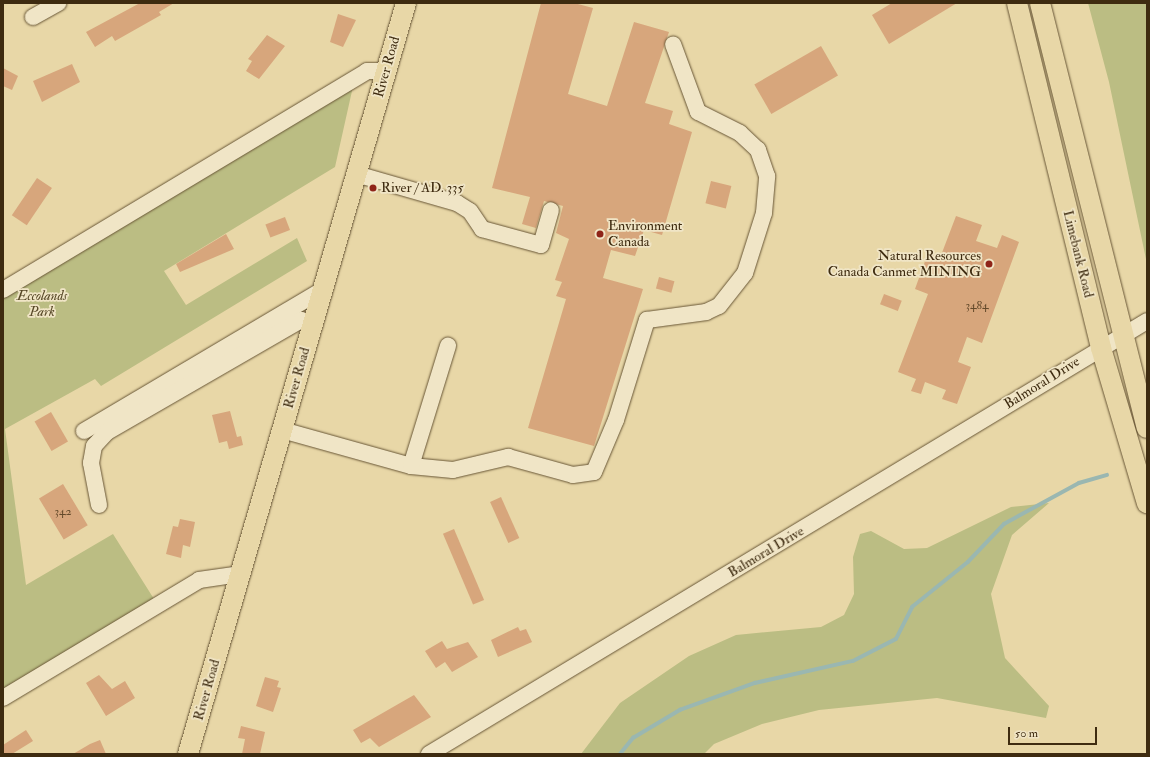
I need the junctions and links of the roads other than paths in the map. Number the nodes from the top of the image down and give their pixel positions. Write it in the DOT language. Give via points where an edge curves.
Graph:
graph roads {
  1 [pos="58,3"];
  2 [pos="406,3"];
  3 [pos="1017,3"];
  4 [pos="1040,3"];
  5 [pos="33,17"];
  6 [pos="673,44"];
  7 [pos="386,71"];
  8 [pos="356,174"];
  9 [pos="551,210"];
  10 [pos="3,290"];
  11 [pos="321,291"];
  12 [pos="1147,321"];
  13 [pos="312,323"];
  14 [pos="1121,335"];
  15 [pos="448,346"];
  16 [pos="1101,348"];
  17 [pos="1147,428"];
  18 [pos="282,430"];
  19 [pos="84,431"];
  20 [pos="411,466"];
  21 [pos="1147,503"];
  22 [pos="99,505"];
  23 [pos="240,574"];
  24 [pos="3,698"];
  25 [pos="188,754"];
  26 [pos="429,754"];
  1 -- 5 [label="street"];
  2 -- 7 [label="main road, River Road"];
  3 -- 16 [label="main road, Limebank Road"];
  4 -- 14 [label="main road, Limebank Road"];
  6 -- 20 [label="street" via="698,112 752,142 765,168 764,213 745,273 733,292 706,312 647,320 616,420 600,462 590,475 573,475 508,457 454,470"];
  7 -- 8 [label="main road, River Road"];
  7 -- 10 [label="street" via="367,71"];
  8 -- 9 [label="street" via="457,203 470,212 482,229 541,245"];
  8 -- 11 [label="main road, River Road"];
  11 -- 13 [label="main road, River Road"];
  11 -- 19 [label="street"];
  12 -- 14 [label="street, Balmoral Drive"];
  13 -- 18 [label="main road, River Road"];
  13 -- 22 [label="street" via="301,320 107,432 94,446 91,463"];
  14 -- 16 [label="street, Balmoral Drive"];
  14 -- 17 [label="main road, Limebank Road"];
  15 -- 20 [label="street"];
  16 -- 21 [label="main road, Limebank Road"];
  16 -- 26 [label="street, Balmoral Drive"];
  18 -- 20 [label="street"];
  18 -- 23 [label="main road, River Road"];
  23 -- 24 [label="street" via="200,580"];
  23 -- 25 [label="main road, River Road"];
}
